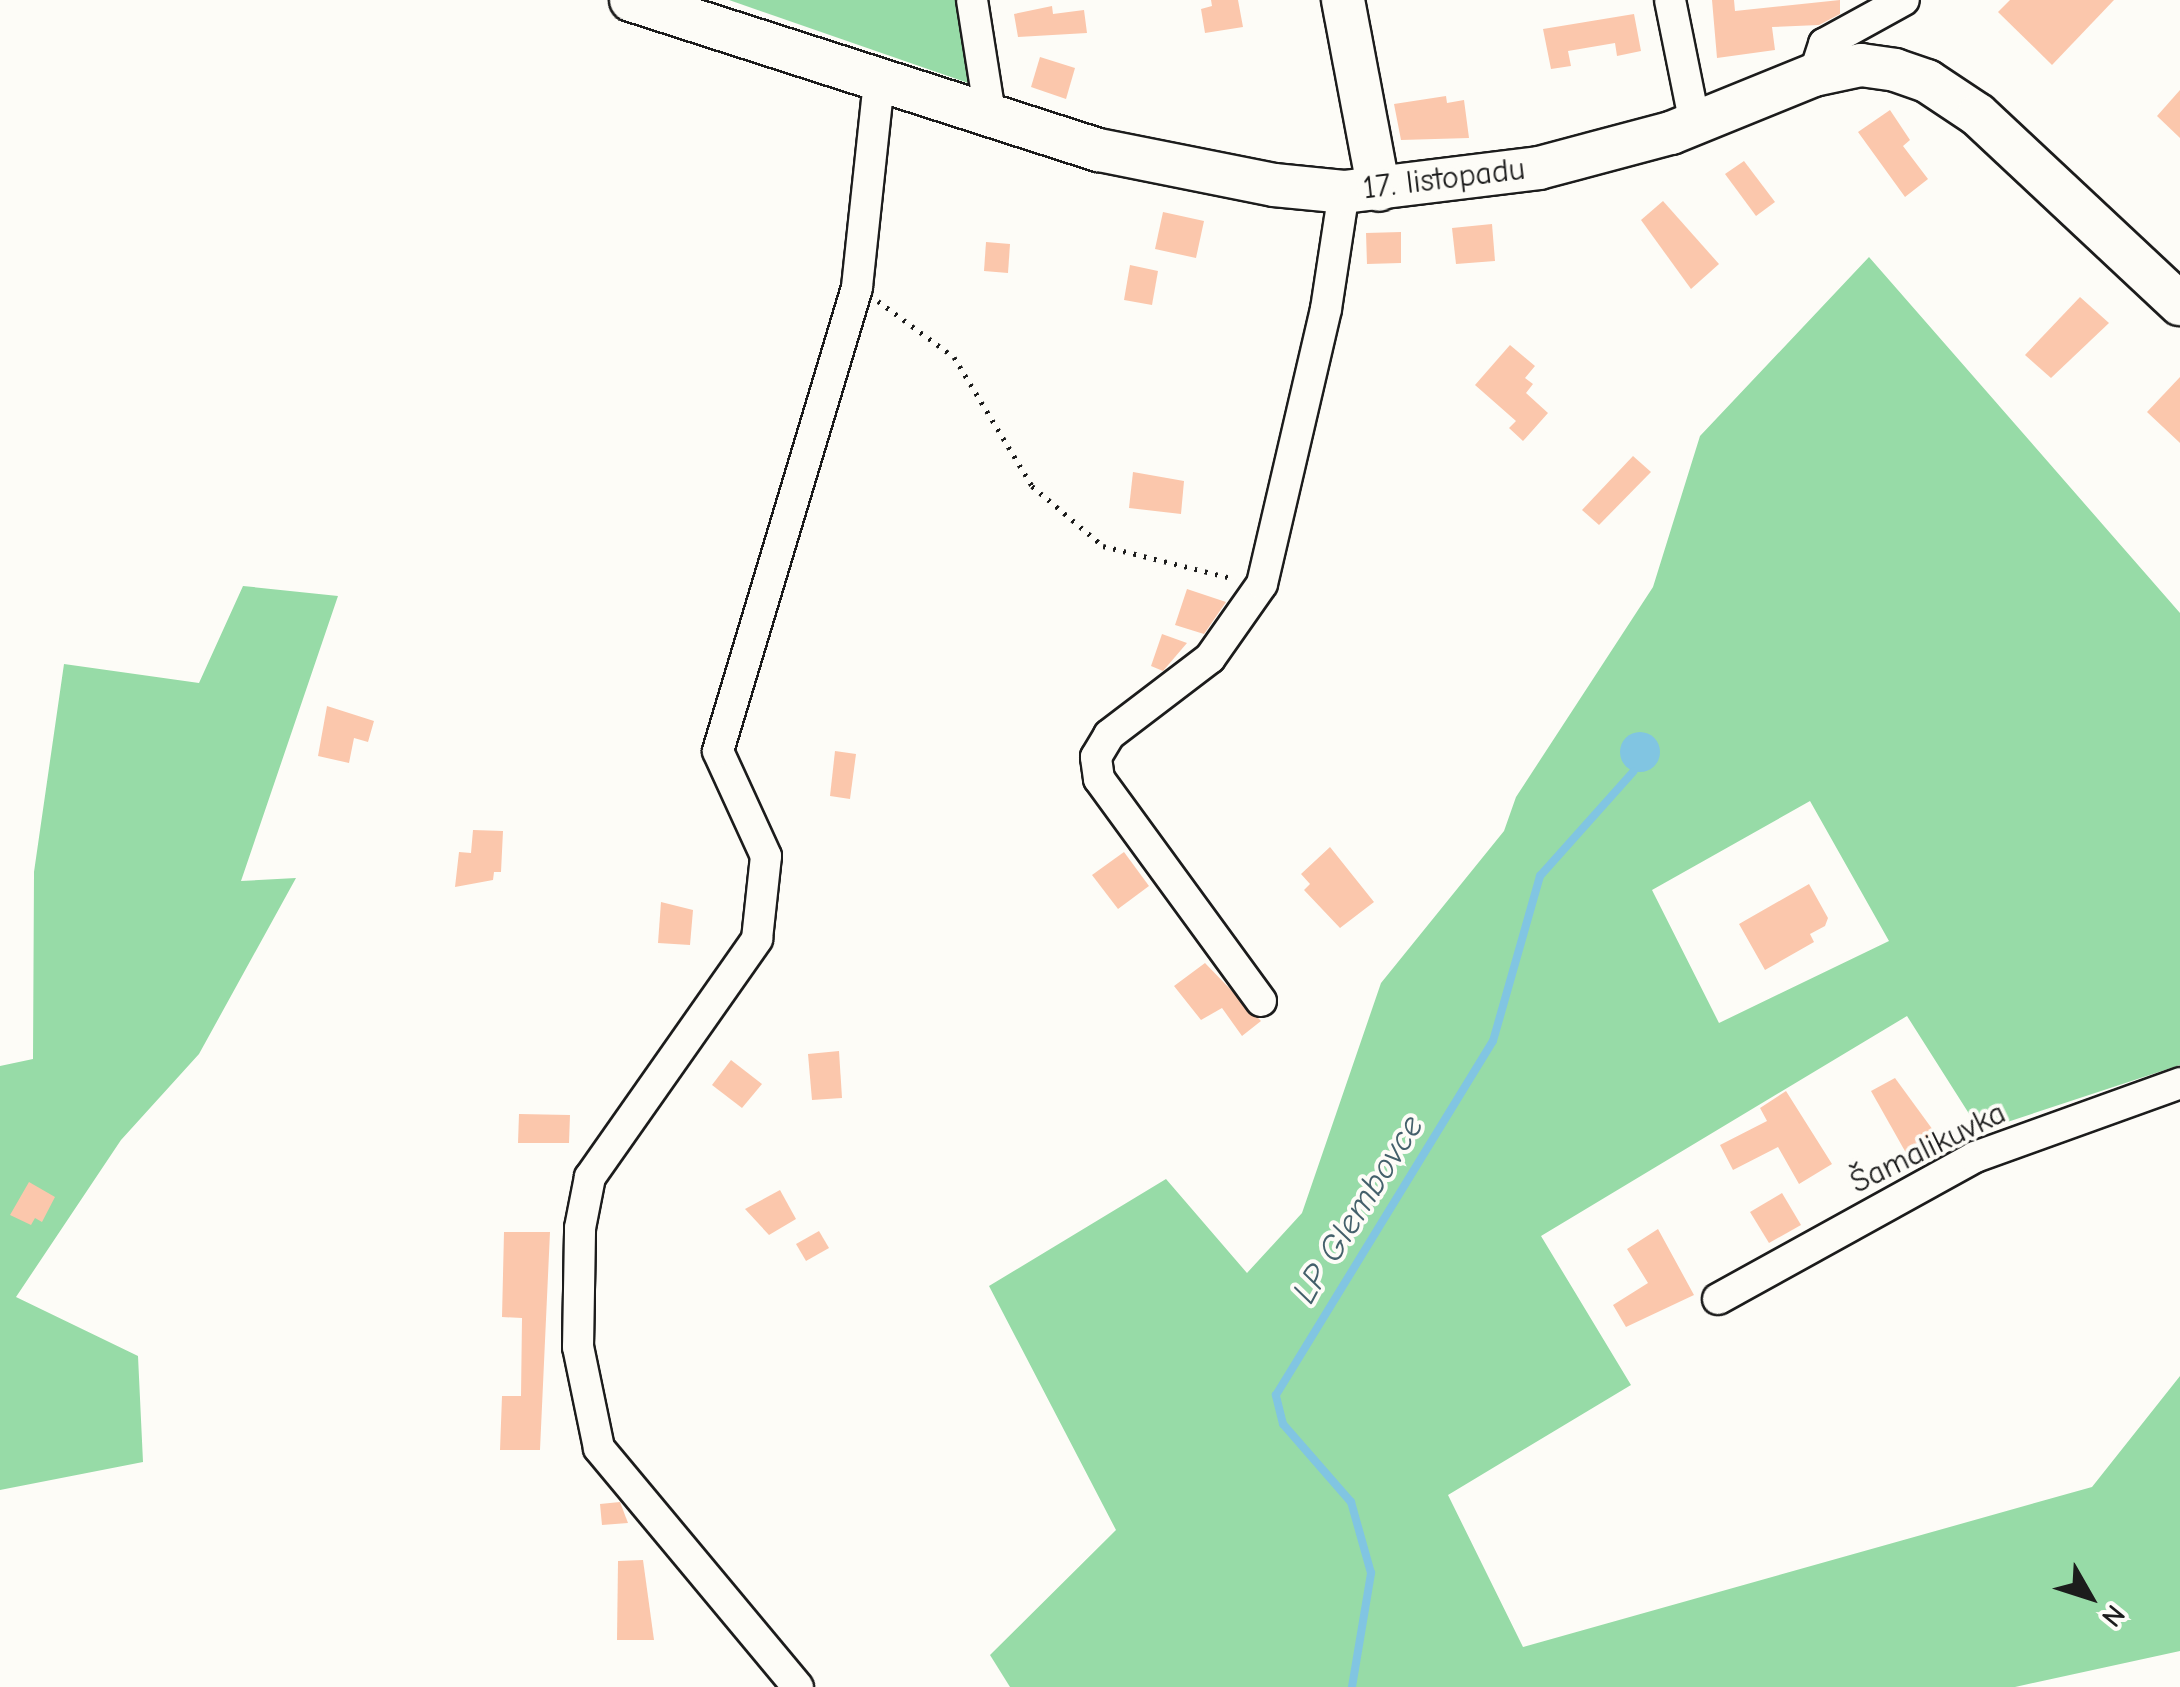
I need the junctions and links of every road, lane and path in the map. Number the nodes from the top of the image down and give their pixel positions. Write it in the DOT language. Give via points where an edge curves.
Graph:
graph roads {
  1 [pos="631,0"];
  2 [pos="972,0"];
  3 [pos="1343,0"];
  4 [pos="1670,0"];
  5 [pos="1904,0"];
  6 [pos="1814,75"];
  7 [pos="879,80"];
  8 [pos="992,120"];
  9 [pos="1695,124"];
  10 [pos="1361,191"];
  11 [pos="857,287"];
  12 [pos="2180,304"];
  13 [pos="1262,584"];
  14 [pos="1261,1000"];
  15 [pos="2180,1083"];
  16 [pos="1718,1299"];
  17 [pos="798,1687"];
  1 -- 7 [label="main road, 17. listopadu"];
  2 -- 8 [label="street"];
  3 -- 10 [label="main road"];
  4 -- 9 [label="street"];
  5 -- 6 [label="street" via="1824,44"];
  6 -- 9 [label="main road, 17. listopadu"];
  6 -- 12 [label="main road, 17. listopadu" via="1883,68 1949,94"];
  7 -- 8 [label="main road, 17. listopadu"];
  7 -- 11 [label="street"];
  8 -- 10 [label="main road, 17. listopadu" via="1154,162"];
  9 -- 10 [label="main road, 17. listopadu" via="1540,168"];
  10 -- 13 [label="street" via="1326,309"];
  11 -- 13 [label="path" via="954,357 1032,486 1103,546 1169,568"];
  11 -- 17 [label="street" via="718,751 766,856 757,938 590,1177 580,1228 578,1347 599,1448"];
  13 -- 14 [label="street" via="1210,658 1109,735 1096,757 1100,778"];
  15 -- 16 [label="street, Šamalikuvka" via="1975,1157"];
}
